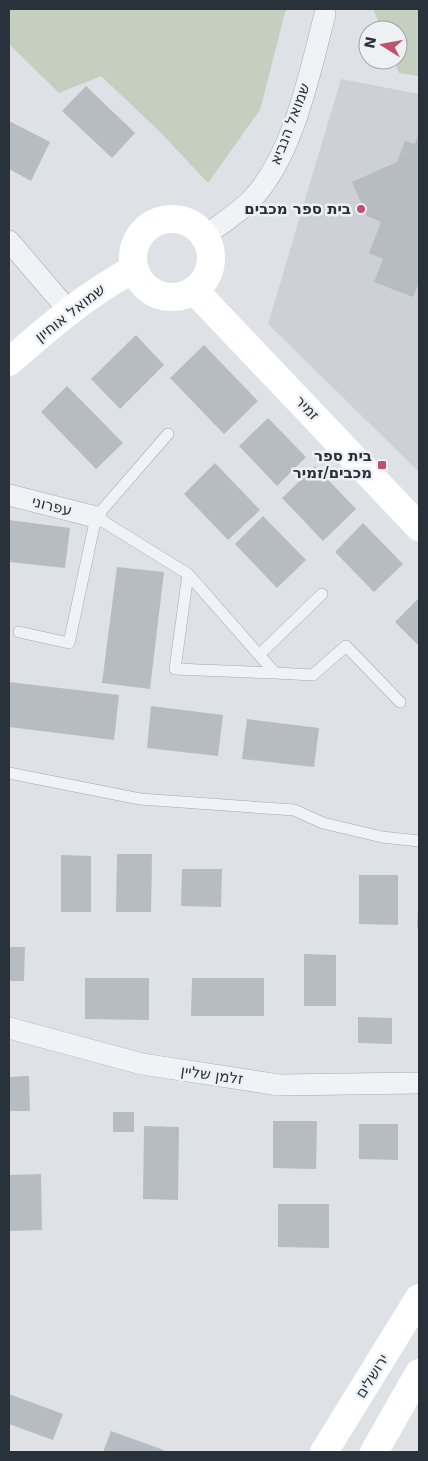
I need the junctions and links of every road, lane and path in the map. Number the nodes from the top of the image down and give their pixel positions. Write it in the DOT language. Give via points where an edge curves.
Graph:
graph roads {
  1 [pos="325,14"];
  2 [pos="205,236"];
  3 [pos="9,241"];
  4 [pos="134,269"];
  5 [pos="194,290"];
  6 [pos="68,310"];
  7 [pos="9,362"];
  8 [pos="168,434"];
  9 [pos="9,495"];
  10 [pos="96,517"];
  11 [pos="419,527"];
  12 [pos="188,574"];
  13 [pos="322,594"];
  14 [pos="19,632"];
  15 [pos="260,655"];
  16 [pos="275,673"];
  17 [pos="400,702"];
  18 [pos="9,772"];
  19 [pos="419,840"];
  20 [pos="9,1028"];
  21 [pos="419,1083"];
  22 [pos="419,1298"];
  23 [pos="419,1373"];
  24 [pos="324,1452"];
  25 [pos="374,1452"];
  1 -- 2 [label="street, שמואל הנביא" via="309,76 279,162 250,201"];
  2 -- 4 [label="street" via="182,220 169,218 156,222 144,230 136,242"];
  2 -- 5 [label="street" via="210,250 210,265 205,279"];
  3 -- 6 [label="street"];
  4 -- 5 [label="street" via="148,289 159,295 177,296"];
  4 -- 6 [label="street, שמואל אוחיון" via="104,284"];
  5 -- 11 [label="street, זמיר"];
  6 -- 7 [label="street, שמואל אוחיון"];
  8 -- 10 [label="lane"];
  9 -- 10 [label="street, עפרוני"];
  10 -- 12 [label="lane"];
  10 -- 14 [label="lane" via="69,643"];
  12 -- 15 [label="lane"];
  12 -- 16 [label="lane" via="175,669"];
  13 -- 15 [label="lane"];
  15 -- 16 [label="lane"];
  16 -- 17 [label="lane" via="313,675 346,646"];
  18 -- 19 [label="lane" via="140,799 294,810 322,823 382,837"];
  20 -- 21 [label="street, זלמן שליין" via="142,1064 279,1085"];
  22 -- 24 [label="street, ירושלים"];
  23 -- 25 [label="street"];
}
